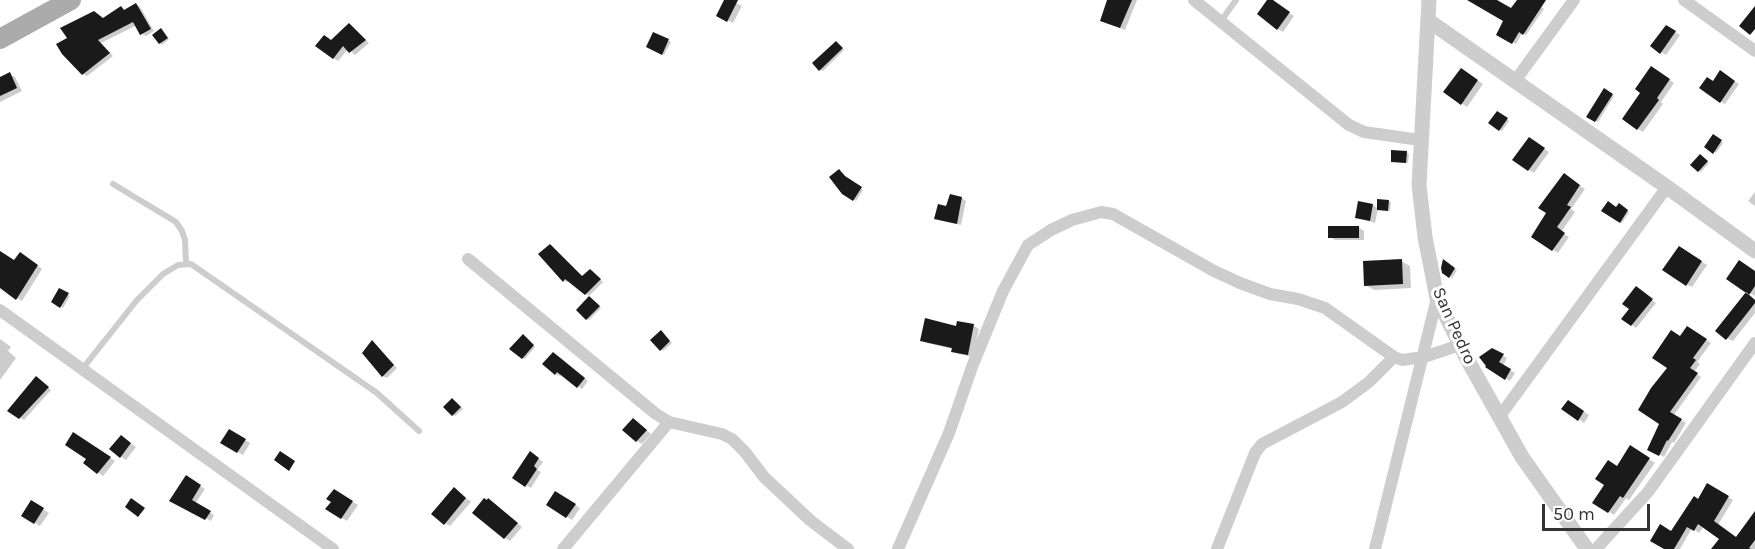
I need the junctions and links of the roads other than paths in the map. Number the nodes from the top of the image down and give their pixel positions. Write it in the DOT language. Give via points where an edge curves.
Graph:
graph roads {
  1 [pos="71,0"];
  2 [pos="1194,0"];
  3 [pos="1236,0"];
  4 [pos="1429,0"];
  5 [pos="1574,0"];
  6 [pos="1684,0"];
  7 [pos="1701,6"];
  8 [pos="1221,21"];
  9 [pos="1428,21"];
  10 [pos="0,39"];
  11 [pos="1755,51"];
  12 [pos="1515,81"];
  13 [pos="1420,140"];
  14 [pos="113,184"];
  15 [pos="1667,187"];
  16 [pos="1755,251"];
  17 [pos="468,259"];
  18 [pos="186,263"];
  19 [pos="1437,298"];
  20 [pos="0,310"];
  21 [pos="1755,343"];
  22 [pos="1460,345"];
  23 [pos="1394,357"];
  24 [pos="1424,357"];
  25 [pos="83,368"];
  26 [pos="1500,416"];
  27 [pos="669,422"];
  28 [pos="419,431"];
  29 [pos="333,549"];
  30 [pos="562,549"];
  31 [pos="848,549"];
  32 [pos="897,549"];
  33 [pos="1217,549"];
  34 [pos="1374,549"];
  35 [pos="1587,549"];
  36 [pos="1596,549"];
  1 -- 10 [label="main road"];
  2 -- 8 [label="street"];
  3 -- 8 [label="lane"];
  4 -- 9 [label="street, San Pedro"];
  5 -- 12 [label="street"];
  6 -- 7 [label="street"];
  7 -- 11 [label="street"];
  8 -- 13 [label="street" via="1349,124 1364,132"];
  9 -- 12 [label="street"];
  9 -- 13 [label="street, San Pedro"];
  12 -- 15 [label="street"];
  13 -- 19 [label="street, San Pedro" via="1419,185"];
  14 -- 18 [label="lane" via="176,222 185,240"];
  15 -- 16 [label="street"];
  15 -- 26 [label="street"];
  17 -- 27 [label="street"];
  18 -- 25 [label="lane" via="163,274 137,300"];
  18 -- 28 [label="lane" via="200,268 377,393"];
  19 -- 22 [label="street, San Pedro"];
  19 -- 24 [label="street"];
  20 -- 25 [label="street"];
  21 -- 36 [label="street" via="1648,492"];
  22 -- 24 [label="street"];
  22 -- 26 [label="street, San Pedro"];
  23 -- 24 [label="street"];
  23 -- 32 [label="street" via="1325,308 1240,283 1113,214 1101,212 1072,220 1028,245 1003,291 949,433"];
  23 -- 33 [label="street" via="1342,402 1262,444"];
  24 -- 34 [label="street"];
  25 -- 29 [label="street"];
  26 -- 35 [label="street, San Pedro" via="1522,457"];
  27 -- 30 [label="street"];
  27 -- 31 [label="street" via="732,439 764,477"];
}
